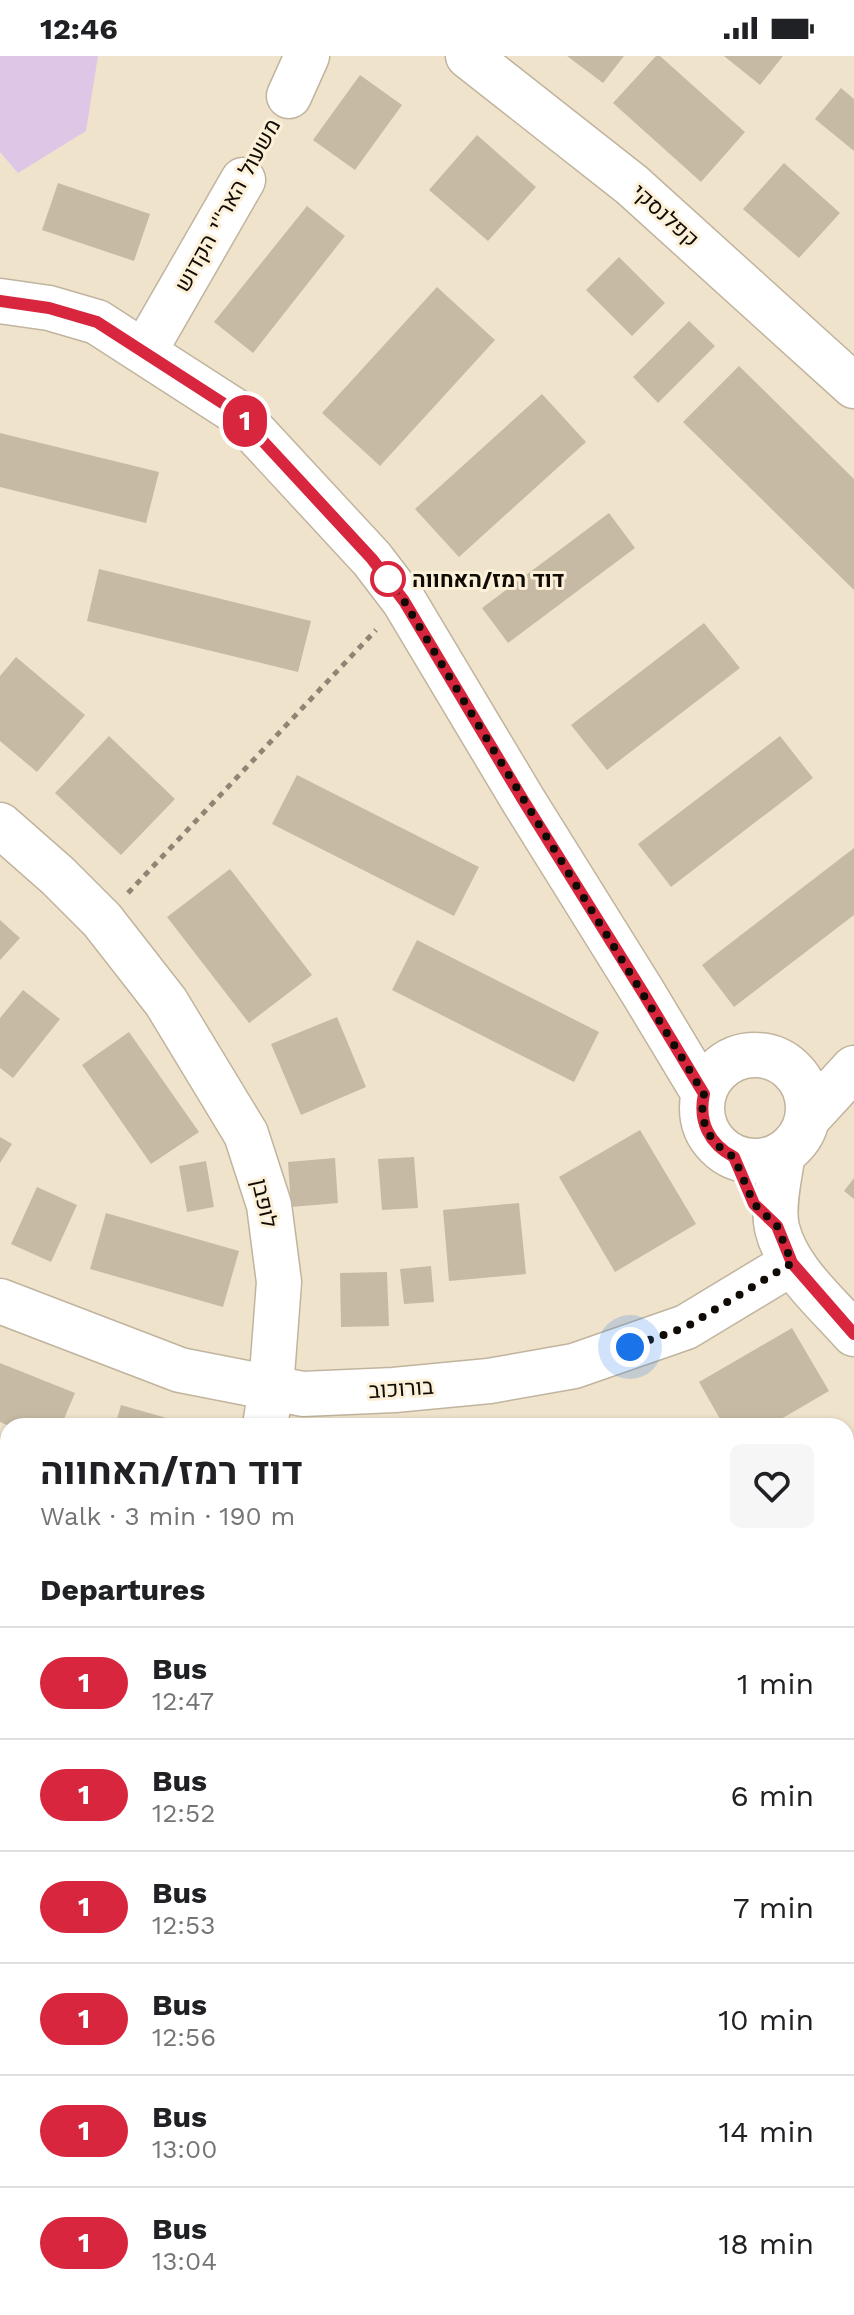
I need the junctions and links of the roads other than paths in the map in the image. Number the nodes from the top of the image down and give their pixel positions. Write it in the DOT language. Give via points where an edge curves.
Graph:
graph roads {
  1 [pos="307,56"];
  2 [pos="468,56"];
  3 [pos="289,96"];
  4 [pos="243,180"];
  5 [pos="0,301"];
  6 [pos="144,352"];
  7 [pos="854,386"];
  8 [pos="0,825"];
  9 [pos="649,1002"];
  10 [pos="854,1048"];
  11 [pos="738,1058"];
  12 [pos="854,1068"];
  13 [pos="792,1070"];
  14 [pos="704,1094"];
  15 [pos="795,1136"];
  16 [pos="734,1157"];
  17 [pos="784,1245"];
  18 [pos="0,1301"];
  19 [pos="854,1334"];
  20 [pos="268,1407"];
  1 -- 3 [label="street, משעול האר''י הקדוש"];
  2 -- 7 [label="street, קפלנסקי" via="632,185"];
  4 -- 6 [label="street, משעול האר''י הקדוש"];
  5 -- 6 [label="street" via="97,322"];
  6 -- 9 [label="street" via="235,411 372,559 404,601"];
  8 -- 20 [label="street, לופבן" via="102,920 166,1002 246,1134 269,1205 279,1282"];
  9 -- 11 [label="street"];
  9 -- 14 [label="street"];
  10 -- 13 [label="street"];
  11 -- 13 [label="street" via="764,1056"];
  11 -- 14 [label="street" via="714,1073"];
  12 -- 15 [label="street"];
  13 -- 15 [label="street" via="809,1106"];
  14 -- 16 [label="street" via="701,1106 711,1140"];
  15 -- 16 [label="street" via="773,1159"];
  15 -- 17 [label="street" via="777,1189"];
  16 -- 17 [label="street" via="754,1204"];
  17 -- 19 [label="street"];
  17 -- 20 [label="street, בורוכוב" via="686,1327 574,1366 489,1381 303,1394"];
  18 -- 20 [label="street, בורוכוב"];
}
